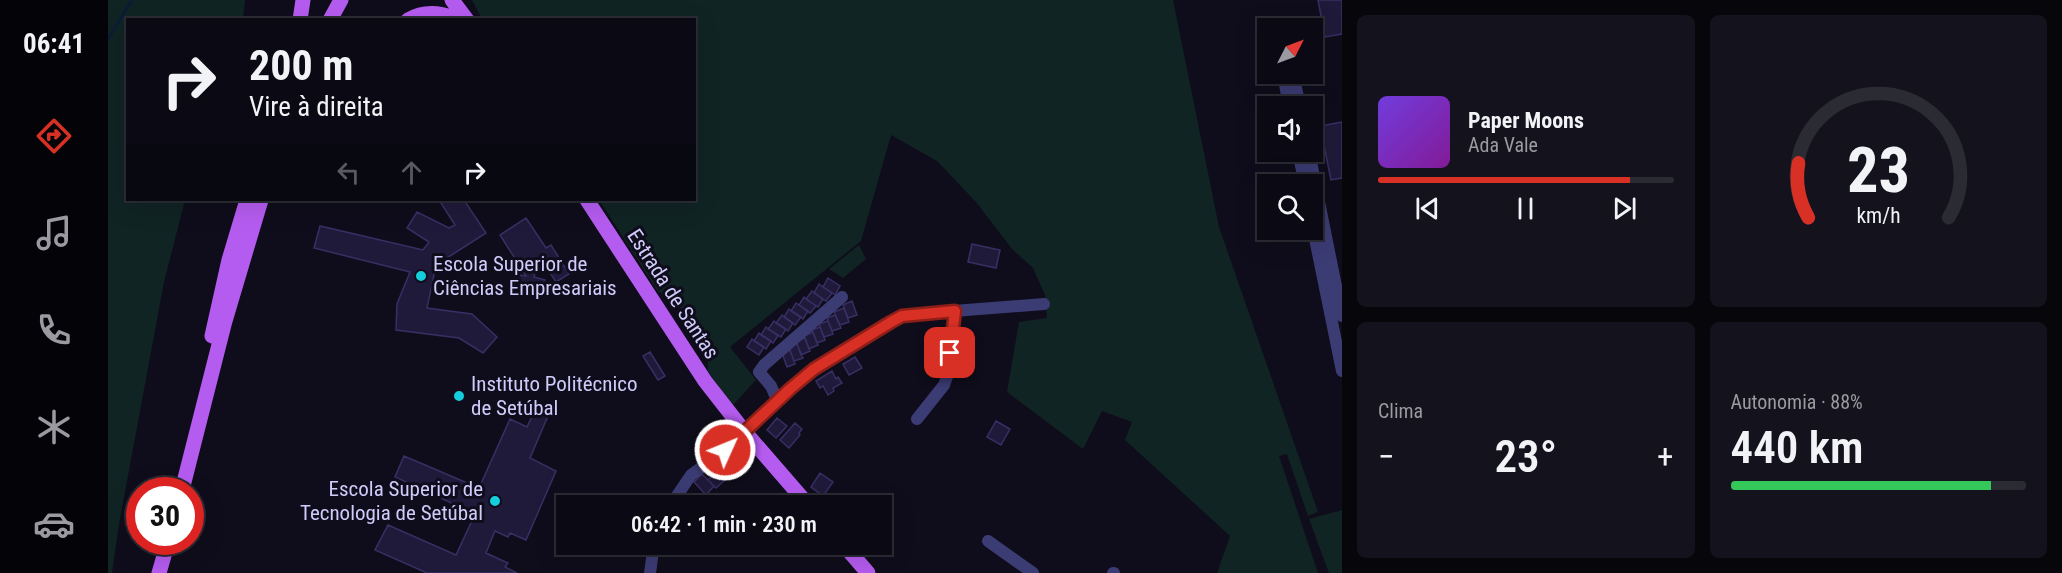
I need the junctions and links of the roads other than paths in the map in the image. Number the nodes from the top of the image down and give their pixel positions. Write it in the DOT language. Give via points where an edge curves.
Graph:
graph roads {
  1 [pos="303,0"];
  2 [pos="341,0"];
  3 [pos="351,0"];
  4 [pos="424,0"];
  5 [pos="436,0"];
  6 [pos="452,0"];
  7 [pos="462,0"];
  8 [pos="300,18"];
  9 [pos="331,18"];
  10 [pos="342,18"];
  11 [pos="409,18"];
  12 [pos="411,18"];
  13 [pos="455,18"];
  14 [pos="460,18"];
  15 [pos="461,18"];
  16 [pos="461,18"];
  17 [pos="1311,162"];
  18 [pos="247,201"];
  19 [pos="252,201"];
  20 [pos="261,201"];
  21 [pos="267,201"];
  22 [pos="588,201"];
  23 [pos="1315,240"];
  24 [pos="842,297"];
  25 [pos="1044,304"];
  26 [pos="955,311"];
  27 [pos="1342,316"];
  28 [pos="218,348"];
  29 [pos="205,370"];
  30 [pos="1342,371"];
  31 [pos="777,400"];
  32 [pos="917,419"];
  33 [pos="744,431"];
  34 [pos="182,477"];
  35 [pos="183,477"];
  36 [pos="677,495"];
  37 [pos="799,495"];
  38 [pos="988,541"];
  39 [pos="164,555"];
  40 [pos="652,555"];
  41 [pos="852,555"];
  42 [pos="159,573"];
  43 [pos="650,573"];
  44 [pos="868,573"];
  45 [pos="1033,573"];
  1 -- 8 [label="main road"];
  2 -- 9 [label="main road"];
  3 -- 10 [label="main road"];
  4 -- 11 [label="main road"];
  5 -- 14 [label="main road"];
  6 -- 15 [label="main road"];
  7 -- 16 [label="main road"];
  12 -- 13 [label="main road" via="430,14"];
  17 -- 27 [label="street"];
  18 -- 29 [label="main road" via="229,260"];
  19 -- 29 [label="main road"];
  20 -- 28 [label="main road"];
  21 -- 28 [label="main road"];
  22 -- 33 [label="main road, Estrada de Santas" via="705,381"];
  23 -- 30 [label="street"];
  24 -- 31 [label="street" via="759,372"];
  25 -- 26 [label="street"];
  26 -- 31 [label="street" via="902,316 814,369"];
  26 -- 32 [label="street" via="946,380"];
  28 -- 35 [label="main road"];
  29 -- 34 [label="main road"];
  31 -- 33 [label="street"];
  33 -- 36 [label="street" via="691,475"];
  33 -- 37 [label="main road, Estrada de Santas"];
  38 -- 45 [label="street"];
  39 -- 42 [label="main road"];
  40 -- 43 [label="street"];
  41 -- 44 [label="main road"];
}
